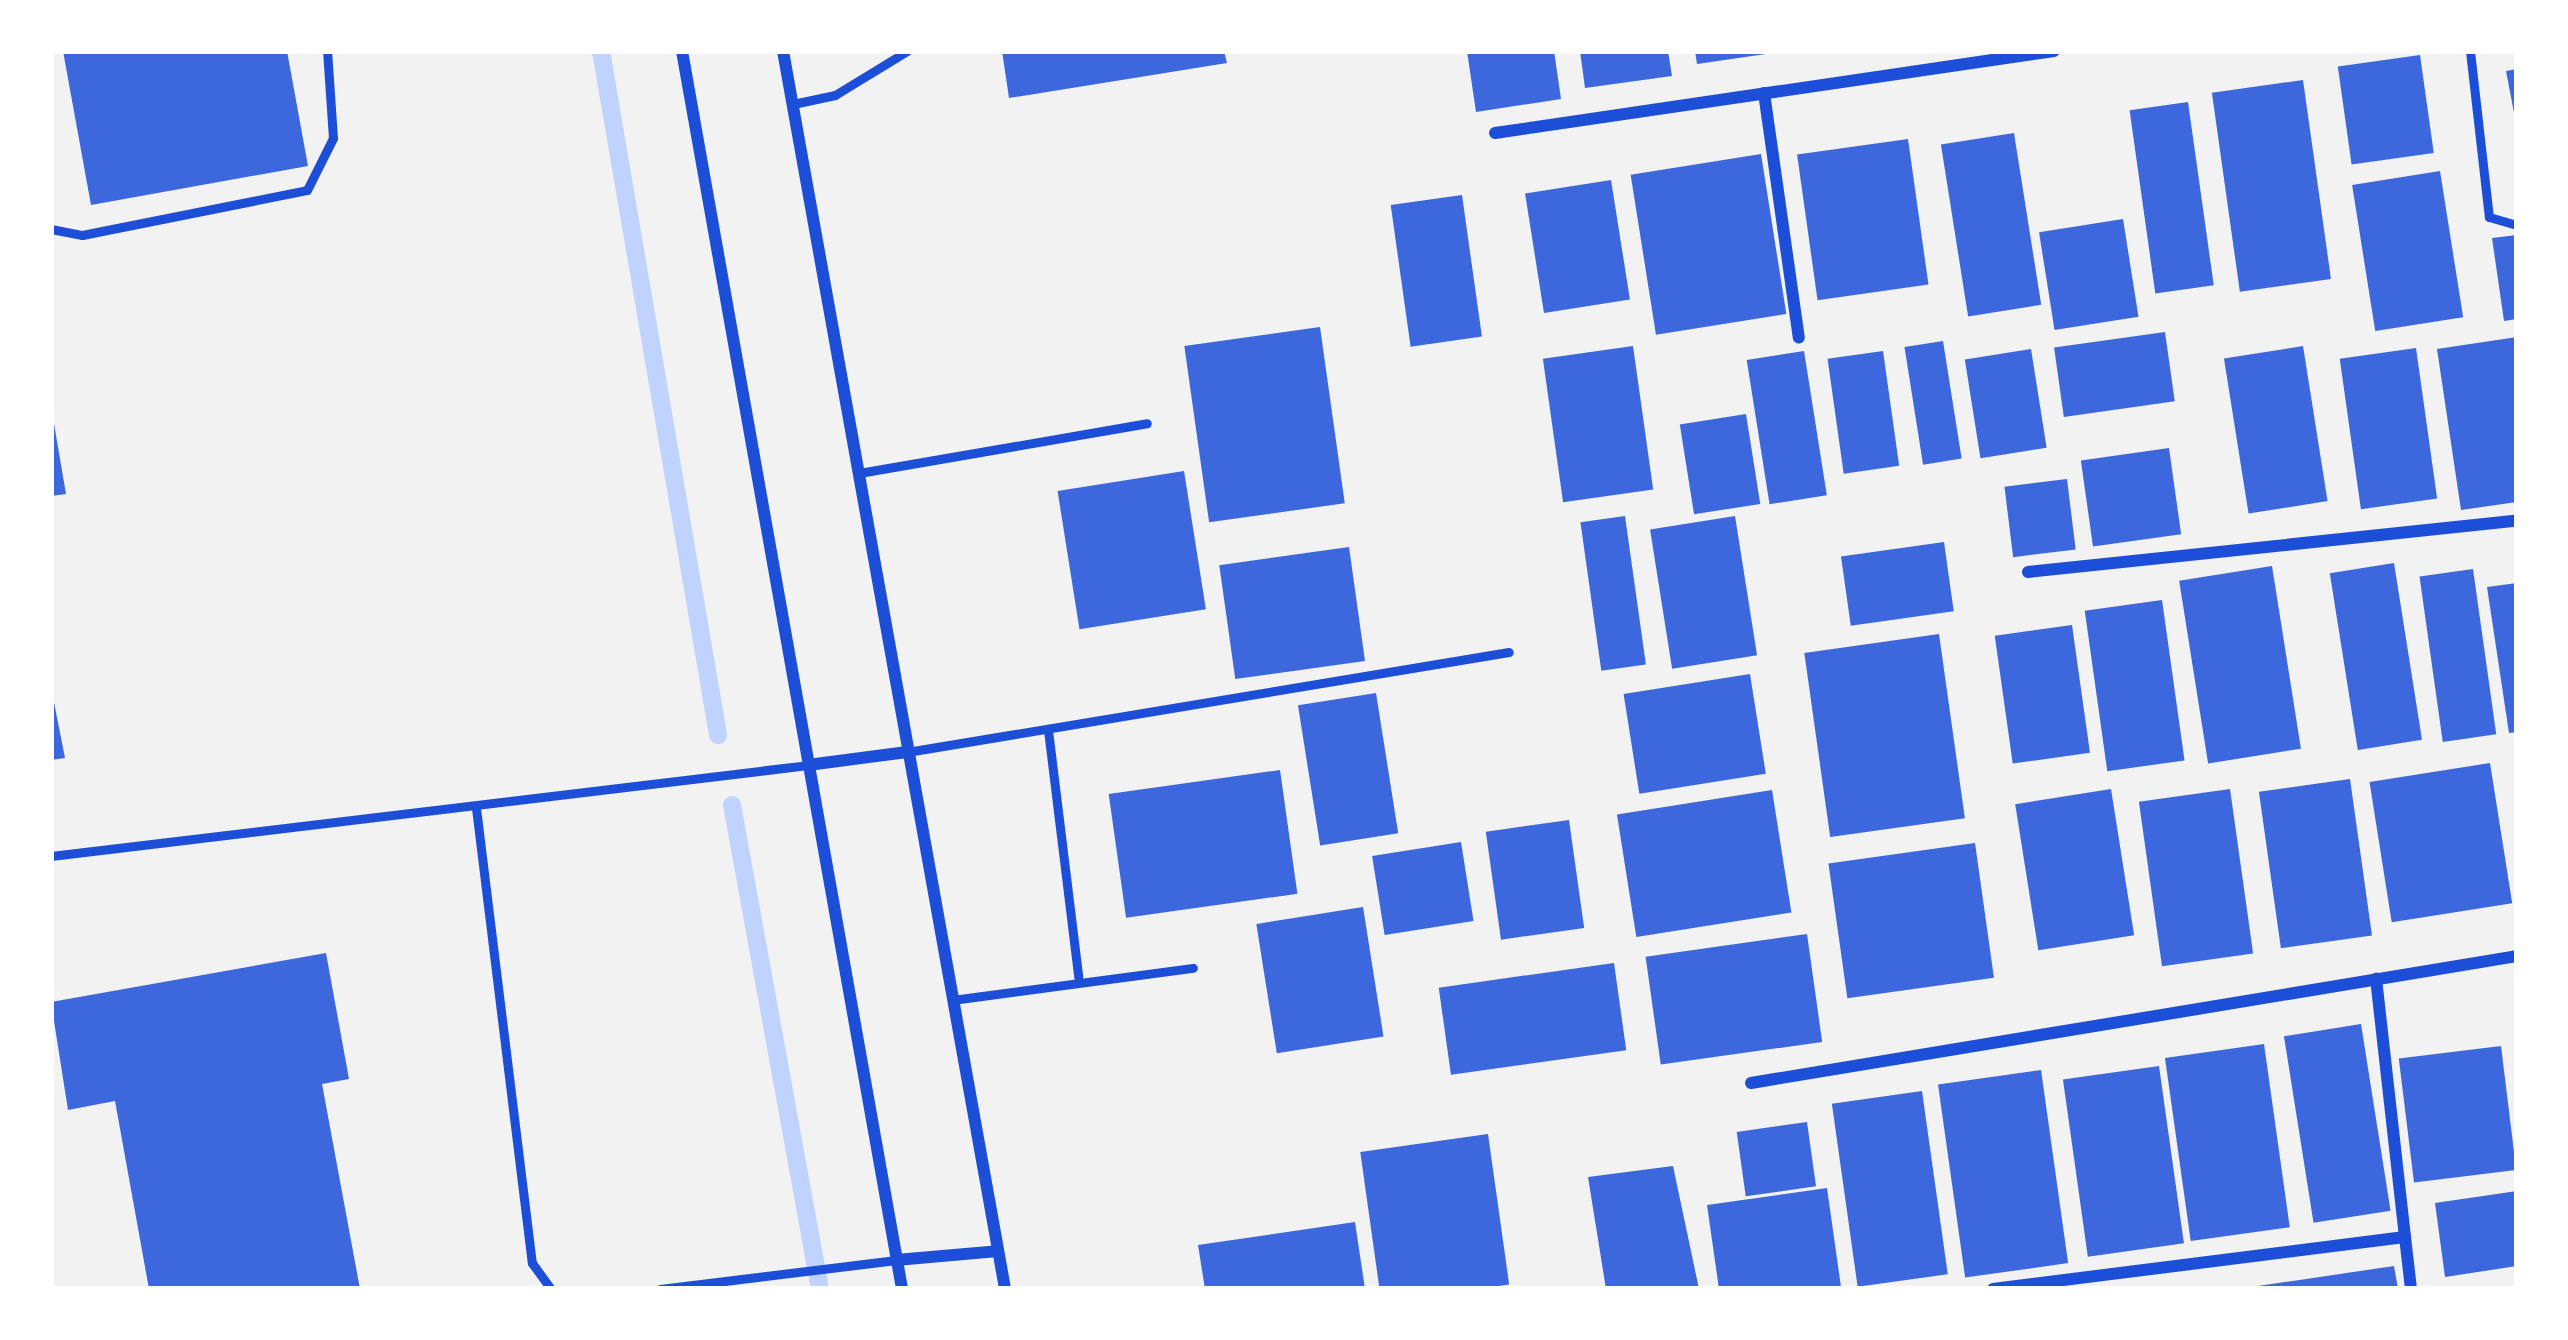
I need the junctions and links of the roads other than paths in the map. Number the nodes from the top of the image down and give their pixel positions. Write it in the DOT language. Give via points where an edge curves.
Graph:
graph roads {
  1 [pos="327,51"];
  2 [pos="682,51"];
  3 [pos="783,51"];
  4 [pos="907,51"];
  5 [pos="2054,51"];
  6 [pos="2470,51"];
  7 [pos="1764,93"];
  8 [pos="793,104"];
  9 [pos="1495,133"];
  10 [pos="2517,225"];
  11 [pos="51,229"];
  12 [pos="1799,338"];
  13 [pos="1147,423"];
  14 [pos="859,473"];
  15 [pos="2517,520"];
  16 [pos="2028,572"];
  17 [pos="1509,652"];
  18 [pos="1048,730"];
  19 [pos="908,752"];
  20 [pos="808,765"];
  21 [pos="476,808"];
  22 [pos="51,856"];
  23 [pos="2517,956"];
  24 [pos="1193,968"];
  25 [pos="2376,980"];
  26 [pos="1079,982"];
  27 [pos="952,1000"];
  28 [pos="1750,1083"];
  29 [pos="2405,1237"];
  30 [pos="998,1251"];
  31 [pos="896,1260"];
  32 [pos="551,1289"];
  33 [pos="660,1289"];
  34 [pos="902,1289"];
  35 [pos="1005,1289"];
  36 [pos="1993,1289"];
  37 [pos="2411,1289"];
  1 -- 11 [label="lane" via="332,138 307,190 82,235"];
  2 -- 20 [label="street"];
  3 -- 8 [label="street"];
  4 -- 8 [label="lane" via="857,85"];
  5 -- 7 [label="street"];
  6 -- 10 [label="lane" via="2489,217"];
  7 -- 9 [label="street"];
  7 -- 12 [label="street"];
  8 -- 14 [label="street"];
  13 -- 14 [label="lane"];
  14 -- 19 [label="street"];
  15 -- 16 [label="street"];
  17 -- 18 [label="lane"];
  18 -- 19 [label="lane"];
  18 -- 26 [label="lane"];
  19 -- 20 [label="street"];
  19 -- 27 [label="street"];
  20 -- 21 [label="lane"];
  20 -- 31 [label="street"];
  21 -- 22 [label="lane"];
  21 -- 32 [label="lane" via="532,1263"];
  23 -- 25 [label="street"];
  24 -- 26 [label="lane"];
  25 -- 28 [label="street"];
  25 -- 29 [label="street"];
  26 -- 27 [label="lane"];
  27 -- 30 [label="street"];
  29 -- 36 [label="street"];
  29 -- 37 [label="street"];
  30 -- 31 [label="street"];
  30 -- 35 [label="street"];
  31 -- 33 [label="lane"];
  31 -- 34 [label="street"];
}
